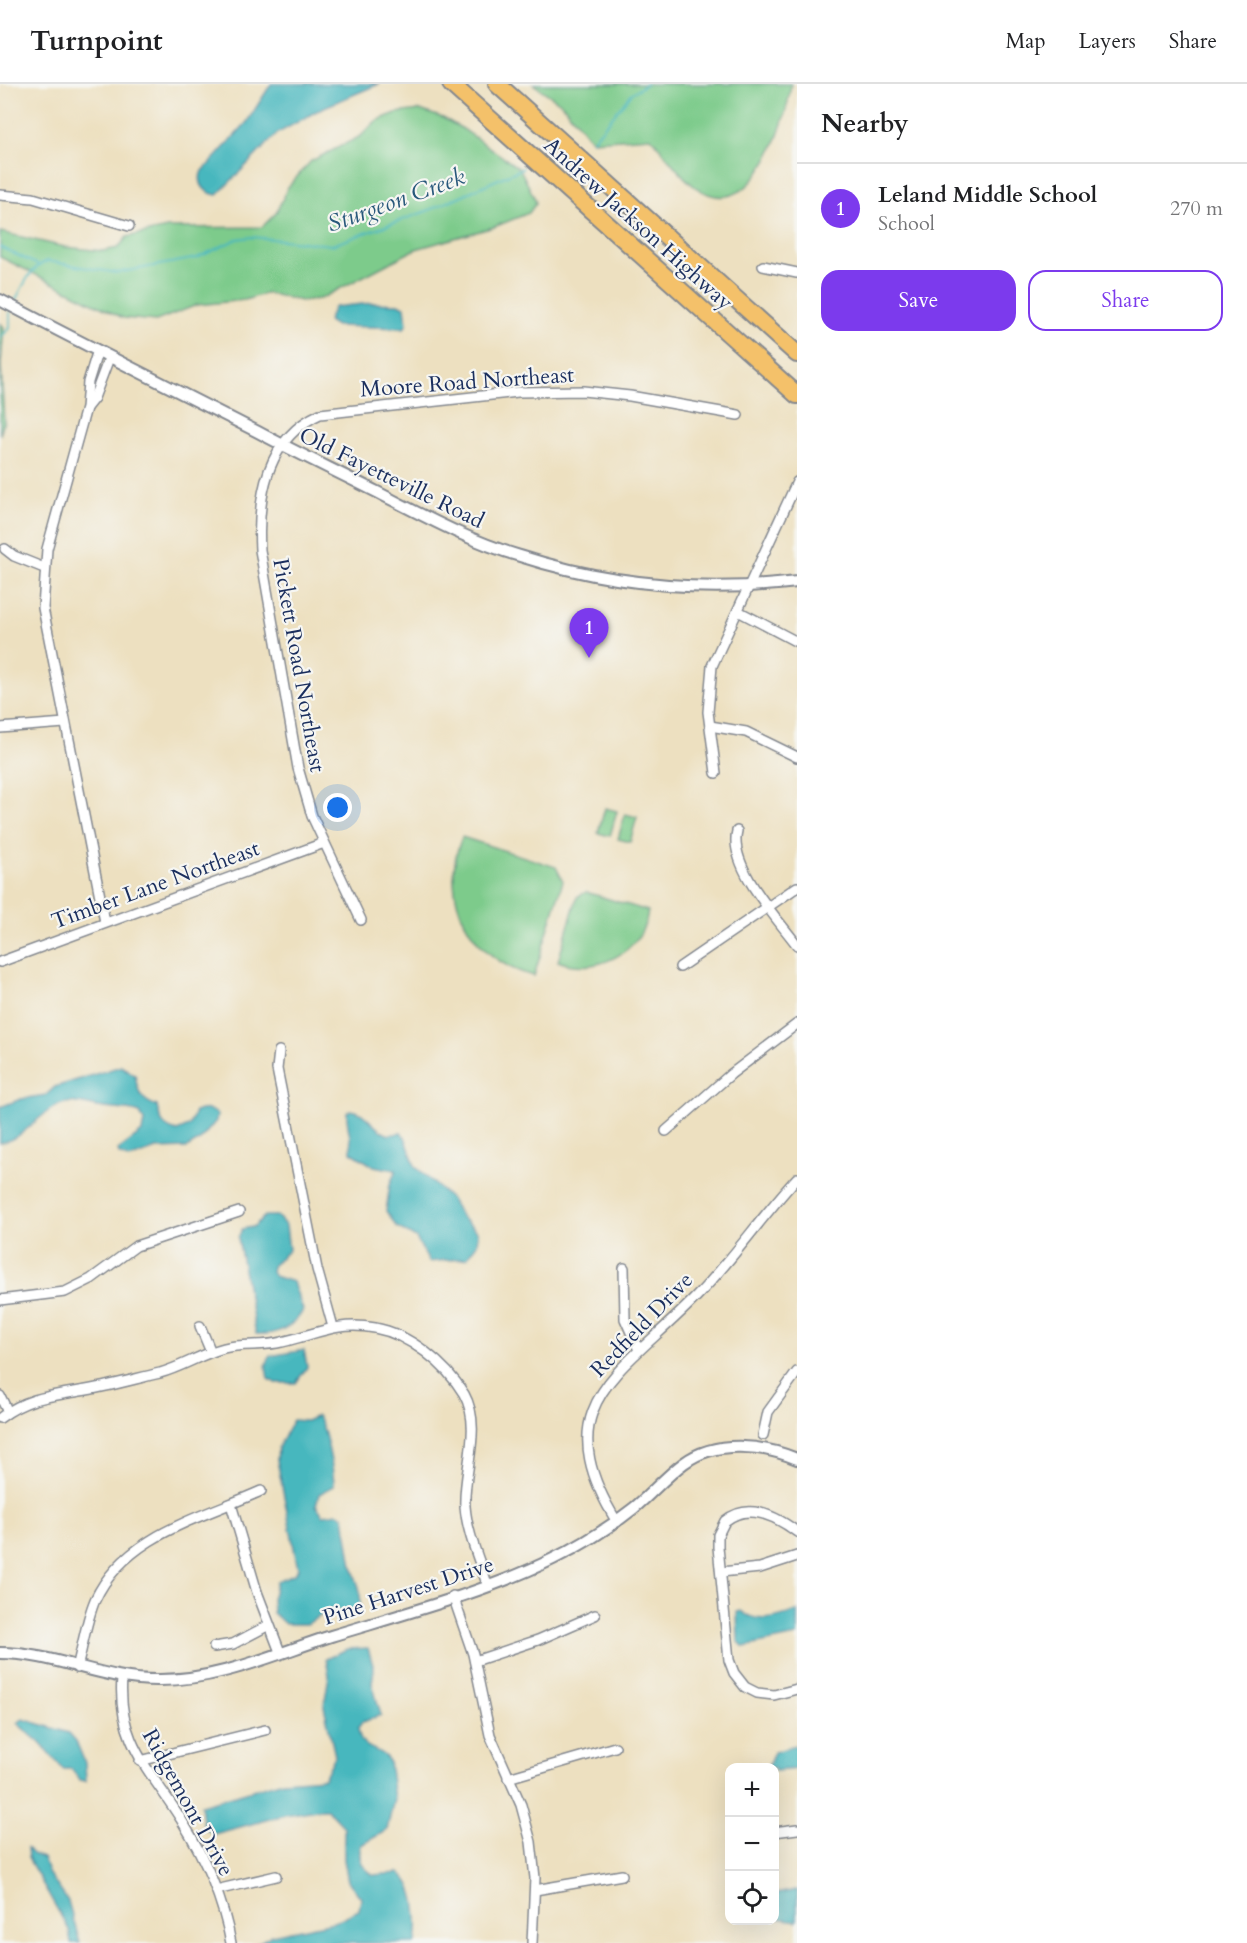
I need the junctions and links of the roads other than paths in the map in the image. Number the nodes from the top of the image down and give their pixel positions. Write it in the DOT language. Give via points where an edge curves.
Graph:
graph roads {
  1 [pos="451,84"];
  2 [pos="497,84"];
  3 [pos="0,195"];
  4 [pos="129,226"];
  5 [pos="762,266"];
  6 [pos="797,273"];
  7 [pos="0,300"];
  8 [pos="98,352"];
  9 [pos="797,354"];
  10 [pos="109,358"];
  11 [pos="797,395"];
  12 [pos="86,408"];
  13 [pos="738,415"];
  14 [pos="282,445"];
  15 [pos="797,482"];
  16 [pos="5,549"];
  17 [pos="44,568"];
  18 [pos="797,582"];
  19 [pos="749,586"];
  20 [pos="738,611"];
  21 [pos="797,642"];
  22 [pos="65,723"];
  23 [pos="710,726"];
  24 [pos="0,728"];
  25 [pos="797,757"];
  26 [pos="716,772"];
  27 [pos="737,831"];
  28 [pos="324,843"];
  29 [pos="797,887"];
  30 [pos="768,905"];
  31 [pos="360,920"];
  32 [pos="105,922"];
  33 [pos="797,945"];
  34 [pos="0,962"];
  35 [pos="680,967"];
  36 [pos="797,1024"];
  37 [pos="279,1052"];
  38 [pos="666,1131"];
  39 [pos="797,1178"];
  40 [pos="239,1212"];
  41 [pos="624,1268"];
  42 [pos="0,1300"];
  43 [pos="200,1326"];
  44 [pos="333,1327"];
  45 [pos="639,1350"];
  46 [pos="211,1352"];
  47 [pos="797,1372"];
  48 [pos="0,1396"];
  49 [pos="4,1415"];
  50 [pos="763,1435"];
  51 [pos="750,1448"];
  52 [pos="771,1451"];
  53 [pos="797,1460"];
  54 [pos="261,1491"];
  55 [pos="231,1504"];
  56 [pos="617,1522"];
  57 [pos="797,1532"];
  58 [pos="797,1556"];
  59 [pos="721,1572"];
  60 [pos="488,1584"];
  61 [pos="453,1596"];
  62 [pos="595,1615"];
  63 [pos="269,1625"];
  64 [pos="214,1647"];
  65 [pos="0,1653"];
  66 [pos="280,1653"];
  67 [pos="475,1661"];
  68 [pos="77,1668"];
  69 [pos="122,1678"];
  70 [pos="797,1689"];
  71 [pos="266,1730"];
  72 [pos="615,1747"];
  73 [pos="140,1761"];
  74 [pos="508,1778"];
  75 [pos="797,1829"];
  76 [pos="779,1831"];
  77 [pos="276,1875"];
  78 [pos="622,1875"];
  79 [pos="216,1890"];
  80 [pos="535,1890"];
  81 [pos="231,1943"];
  82 [pos="532,1943"];
  1 -- 11 [label="highway, Andrew Jackson Highway"];
  2 -- 9 [label="highway, Andrew Jackson Highway"];
  3 -- 4 [label="street" via="33,198"];
  5 -- 6 [label="street"];
  7 -- 8 [label="street, Old Fayetteville Road"];
  8 -- 10 [label="street, Old Fayetteville Road"];
  8 -- 12 [label="street" via="88,382"];
  10 -- 12 [label="street" via="94,398"];
  10 -- 14 [label="street, Old Fayetteville Road"];
  12 -- 17 [label="street"];
  13 -- 14 [label="street, Moore Road Northeast" via="583,391 518,392 320,414 303,423"];
  14 -- 19 [label="street, Old Fayetteville Road" via="432,520 518,556 642,582 712,588"];
  14 -- 28 [label="street, Pickett Road Northeast" via="267,471 262,494 260,550 298,768"];
  15 -- 19 [label="street"];
  16 -- 17 [label="street"];
  17 -- 22 [label="street" via="45,626"];
  18 -- 19 [label="street, Old Fayetteville Road"];
  19 -- 20 [label="street"];
  20 -- 21 [label="street"];
  20 -- 23 [label="street" via="712,666"];
  22 -- 24 [label="street"];
  22 -- 32 [label="street"];
  23 -- 25 [label="street" via="746,732"];
  23 -- 26 [label="street"];
  27 -- 30 [label="street" via="739,858"];
  28 -- 31 [label="street, Pickett Road Northeast"];
  28 -- 32 [label="street, Timber Lane Northeast"];
  29 -- 30 [label="street"];
  30 -- 33 [label="street"];
  30 -- 35 [label="street"];
  32 -- 34 [label="street, Timber Lane Northeast"];
  36 -- 38 [label="street" via="731,1074"];
  37 -- 44 [label="street" via="279,1080 317,1269"];
  39 -- 45 [label="street, Redfield Drive" via="714,1278"];
  40 -- 42 [label="street" via="136,1246 91,1279 65,1292"];
  41 -- 45 [label="street" via="625,1319"];
  43 -- 46 [label="street"];
  44 -- 46 [label="street" via="284,1342"];
  44 -- 60 [label="street" via="374,1328 405,1339 429,1356 464,1394 472,1431 465,1508 470,1535"];
  45 -- 56 [label="street, Redfield Drive" via="605,1385 589,1432 594,1477"];
  46 -- 49 [label="street" via="160,1373 41,1396"];
  47 -- 50 [label="street" via="771,1407"];
  48 -- 49 [label="street"];
  50 -- 51 [label="street" via="754,1439"];
  50 -- 52 [label="street" via="769,1439"];
  51 -- 52 [label="street, Pine Harvest Drive"];
  51 -- 56 [label="street, Pine Harvest Drive" via="722,1448 689,1459"];
  52 -- 53 [label="street, Pine Harvest Drive"];
  54 -- 55 [label="street"];
  55 -- 63 [label="street"];
  55 -- 68 [label="street" via="150,1540 118,1566 92,1608"];
  56 -- 60 [label="street, Pine Harvest Drive" via="553,1559"];
  57 -- 59 [label="street" via="765,1514 750,1511 734,1515 725,1521 718,1535"];
  58 -- 59 [label="street" via="760,1568"];
  59 -- 70 [label="street" via="729,1660 737,1679 765,1695"];
  60 -- 61 [label="street, Pine Harvest Drive"];
  61 -- 66 [label="street, Pine Harvest Drive"];
  61 -- 67 [label="street"];
  62 -- 67 [label="street"];
  63 -- 64 [label="street" via="233,1644"];
  63 -- 66 [label="street"];
  65 -- 68 [label="street, Pine Harvest Drive" via="35,1656"];
  66 -- 69 [label="street, Pine Harvest Drive" via="195,1677"];
  67 -- 74 [label="street" via="487,1725"];
  68 -- 69 [label="street, Pine Harvest Drive"];
  69 -- 73 [label="street, Ridgemont Drive" via="124,1724"];
  71 -- 73 [label="street"];
  72 -- 74 [label="street"];
  73 -- 79 [label="street, Ridgemont Drive" via="185,1825"];
  74 -- 80 [label="street" via="528,1830"];
  75 -- 76 [label="street"];
  77 -- 79 [label="street"];
  78 -- 80 [label="street"];
  79 -- 81 [label="street, Ridgemont Drive"];
  80 -- 82 [label="street"];
}
